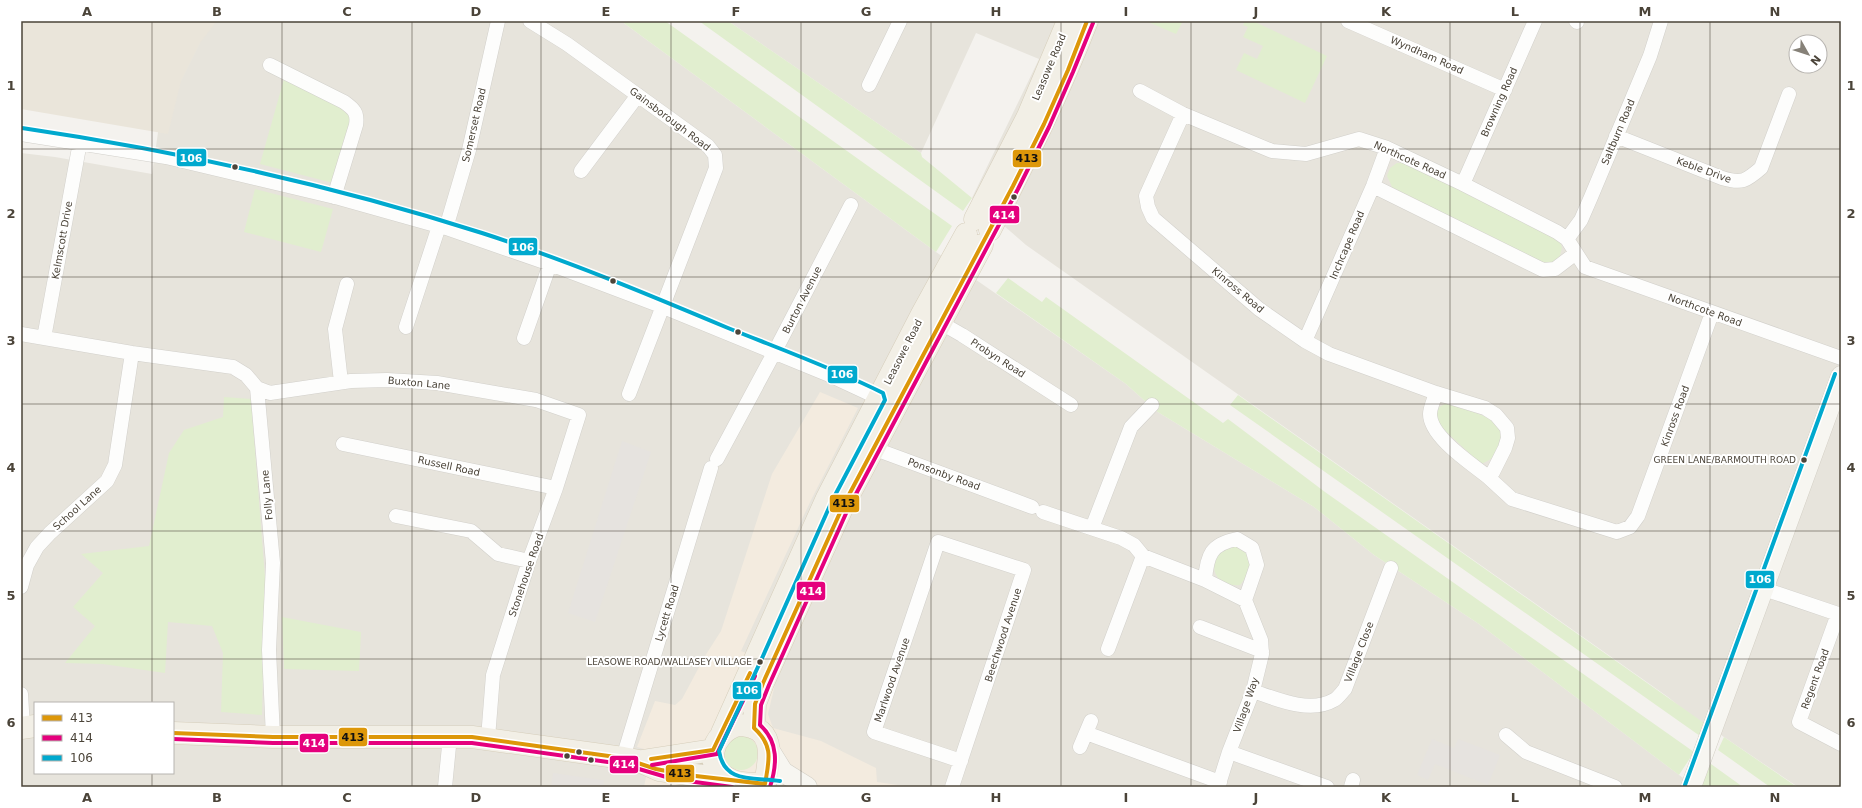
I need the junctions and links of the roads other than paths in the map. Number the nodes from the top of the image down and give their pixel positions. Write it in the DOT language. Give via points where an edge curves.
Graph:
graph roads {
  1 [pos="498,21"];
  2 [pos="530,21"];
  3 [pos="900,21"];
  4 [pos="1068,21"];
  5 [pos="1087,21"];
  6 [pos="1348,21"];
  7 [pos="1535,21"];
  8 [pos="1661,21"];
  9 [pos="270,65"];
  10 [pos="869,85"];
  11 [pos="1505,90"];
  12 [pos="1140,91"];
  13 [pos="1789,94"];
  14 [pos="638,95"];
  15 [pos="1183,114"];
  16 [pos="21,134"];
  17 [pos="1616,136"];
  18 [pos="80,142"];
  19 [pos="1387,148"];
  20 [pos="581,171"];
  21 [pos="1463,184"];
  22 [pos="1372,186"];
  23 [pos="334,197"];
  24 [pos="851,205"];
  25 [pos="443,227"];
  26 [pos="978,232"];
  27 [pos="1567,239"];
  28 [pos="1576,253"];
  29 [pos="550,264"];
  30 [pos="347,284"];
  31 [pos="662,306"];
  32 [pos="1712,312"];
  33 [pos="932,318"];
  34 [pos="406,327"];
  35 [pos="21,334"];
  36 [pos="44,338"];
  37 [pos="524,338"];
  38 [pos="1305,341"];
  39 [pos="132,353"];
  40 [pos="774,353"];
  41 [pos="1841,358"];
  42 [pos="341,382"];
  43 [pos="1840,383"];
  44 [pos="257,388"];
  45 [pos="1436,393"];
  46 [pos="629,394"];
  47 [pos="887,402"];
  48 [pos="1071,405"];
  49 [pos="1152,405"];
  50 [pos="579,415"];
  51 [pos="342,444"];
  52 [pos="865,445"];
  53 [pos="714,463"];
  54 [pos="1488,477"];
  55 [pos="556,488"];
  56 [pos="396,516"];
  57 [pos="1092,528"];
  58 [pos="938,542"];
  59 [pos="1143,556"];
  60 [pos="529,561"];
  61 [pos="1391,568"];
  62 [pos="1205,580"];
  63 [pos="21,588"];
  64 [pos="1764,589"];
  65 [pos="1245,600"];
  66 [pos="1840,615"];
  67 [pos="1200,627"];
  68 [pos="1108,649"];
  69 [pos="1262,650"];
  70 [pos="1253,691"];
  71 [pos="21,694"];
  72 [pos="26,727"];
  73 [pos="754,728"];
  74 [pos="174,733"];
  75 [pos="1506,735"];
  76 [pos="274,736"];
  77 [pos="450,736"];
  78 [pos="488,738"];
  79 [pos="718,741"];
  80 [pos="1841,744"];
  81 [pos="1080,747"];
  82 [pos="770,751"];
  83 [pos="1229,752"];
  84 [pos="631,760"];
  85 [pos="961,761"];
  86 [pos="731,780"];
  87 [pos="1694,781"];
  88 [pos="1219,784"];
  89 [pos="766,785"];
  90 [pos="444,787"];
  91 [pos="807,787"];
  92 [pos="952,787"];
  93 [pos="1327,787"];
  94 [pos="1615,787"];
  1 -- 25 [label="street, Somerset Road" via="469,150"];
  2 -- 14 [label="street, Gainsborough Road"];
  3 -- 10 [label="street"];
  4 -- 26 [label="main road, Leasowe Road"];
  5 -- 26 [label="main road, Leasowe Road" via="1044,124"];
  6 -- 11 [label="street, Wyndham Road"];
  7 -- 11 [label="street, Browning Road"];
  8 -- 17 [label="street, Saltburn Road" via="1650,56"];
  9 -- 23 [label="street" via="344,102 357,116"];
  11 -- 21 [label="street, Browning Road"];
  12 -- 15 [label="street, Northcote Road"];
  13 -- 17 [label="street, Keble Drive" via="1761,168 1737,182"];
  14 -- 20 [label="street"];
  14 -- 31 [label="street, Gainsborough Road" via="708,146 715,155 716,168"];
  15 -- 19 [label="street, Northcote Road" via="1272,151 1306,154 1359,139"];
  15 -- 38 [label="street, Kinross Road" via="1146,196 1153,218 1259,309"];
  16 -- 18 [label="street"];
  17 -- 27 [label="street, Saltburn Road" via="1581,220"];
  18 -- 23 [label="street" via="166,157"];
  18 -- 36 [label="street, Kelmscott Drive"];
  19 -- 21 [label="street, Northcote Road"];
  19 -- 22 [label="street, Inchcape Road"];
  21 -- 27 [label="street, Northcote Road"];
  22 -- 28 [label="street" via="1543,270 1555,268"];
  22 -- 38 [label="street, Inchcape Road"];
  23 -- 25 [label="street"];
  24 -- 40 [label="street, Burton Avenue"];
  25 -- 29 [label="street"];
  25 -- 34 [label="street, Somerset Road"];
  26 -- 33 [label="main road, Leasowe Road"];
  27 -- 28 [label="street, Northcote Road"];
  28 -- 32 [label="street, Northcote Road" via="1585,267"];
  29 -- 31 [label="street"];
  29 -- 37 [label="street"];
  30 -- 42 [label="street" via="335,329"];
  31 -- 40 [label="street"];
  31 -- 46 [label="street, Gainsborough Road"];
  32 -- 41 [label="street, Northcote Road"];
  32 -- 54 [label="street, Kinross Road" via="1638,516 1630,527 1617,532 1512,499"];
  33 -- 47 [label="main road, Leasowe Road"];
  33 -- 48 [label="street, Probyn Road"];
  35 -- 36 [label="street"];
  36 -- 39 [label="street"];
  38 -- 45 [label="street, Kinross Road" via="1329,354"];
  39 -- 44 [label="street" via="233,367 246,374"];
  39 -- 63 [label="street, School Lane" via="115,465 108,481 37,548 27,565"];
  40 -- 47 [label="street"];
  40 -- 53 [label="street, Burton Avenue"];
  42 -- 44 [label="street, Buxton Lane" via="270,393"];
  42 -- 50 [label="street, Buxton Lane" via="387,380 437,383 536,400"];
  43 -- 64 [label="street"];
  44 -- 76 [label="street, Folly Lane" via="273,563 269,650"];
  45 -- 54 [label="street, Kinross Road" via="1430,415 1435,430"];
  45 -- 54 [label="street, Kinross Road" via="1485,408 1496,415 1507,428 1505,448"];
  47 -- 52 [label="main road, Leasowe Road"];
  49 -- 57 [label="street" via="1131,427"];
  50 -- 55 [label="street, Stonehouse Road"];
  51 -- 55 [label="street, Russell Road"];
  52 -- 57 [label="street, Ponsonby Road"];
  52 -- 73 [label="main road, Leasowe Road" via="843,506 755,704"];
  52 -- 79 [label="main road, Leasowe Road" via="824,505"];
  53 -- 84 [label="street, Lycett Road"];
  55 -- 60 [label="street, Stonehouse Road"];
  56 -- 60 [label="street" via="471,531 498,554"];
  57 -- 59 [label="street" via="1134,545"];
  58 -- 85 [label="street, Beechwood Avenue" via="1024,570"];
  58 -- 85 [label="street, Marlwood Avenue" via="874,732"];
  59 -- 62 [label="street"];
  59 -- 68 [label="street"];
  60 -- 78 [label="street, Stonehouse Road" via="493,674"];
  61 -- 70 [label="street, Village Close" via="1345,689 1335,700 1306,706 1277,700"];
  62 -- 65 [label="street"];
  62 -- 65 [label="street" via="1206,567 1212,552 1222,542 1237,539 1252,548 1257,565"];
  64 -- 66 [label="street"];
  64 -- 87 [label="street"];
  65 -- 69 [label="street, Village Way" via="1261,640"];
  66 -- 80 [label="street, Regent Road" via="1799,722"];
  67 -- 69 [label="street"];
  69 -- 70 [label="street, Village Way"];
  70 -- 83 [label="street, Village Way"];
  71 -- 72 [label="street"];
  73 -- 79 [label="main road" via="738,725 729,728"];
  73 -- 82 [label="main road" via="768,742"];
  74 -- 76 [label="main road"];
  75 -- 94 [label="street" via="1526,752"];
  76 -- 77 [label="main road"];
  77 -- 78 [label="main road"];
  77 -- 90 [label="street"];
  78 -- 84 [label="main road"];
  79 -- 84 [label="main road"];
  79 -- 86 [label="main road" via="713,759 723,776"];
  81 -- 88 [label="street" via="1089,727"];
  82 -- 89 [label="main road"];
  82 -- 91 [label="street" via="783,772"];
  83 -- 88 [label="street, Village Way"];
  83 -- 93 [label="street"];
  84 -- 86 [label="main road" via="659,770"];
  85 -- 92 [label="street, Beechwood Avenue"];
  86 -- 89 [label="main road"];
}
